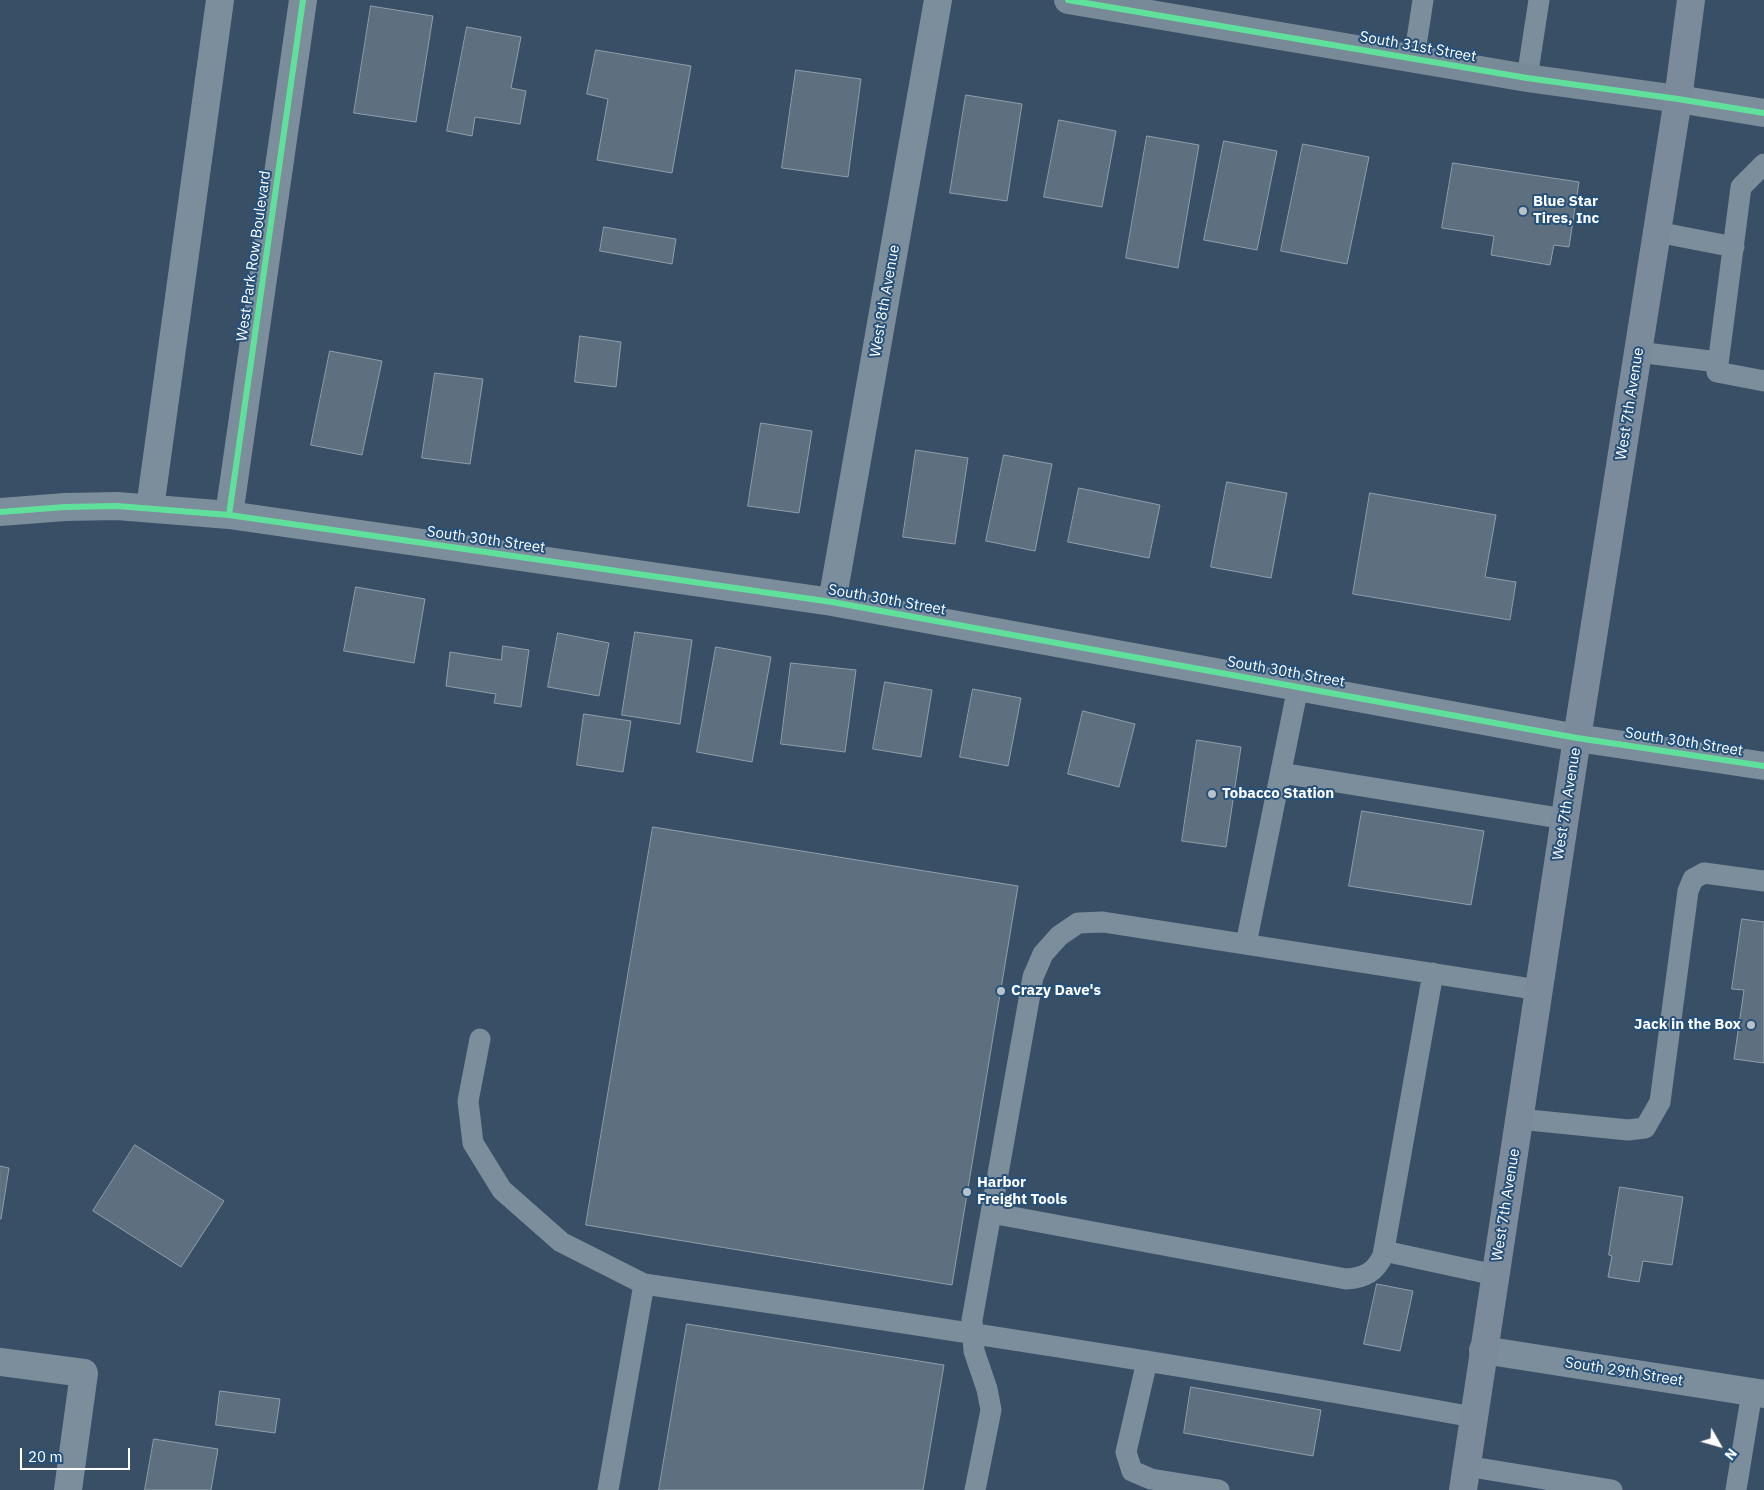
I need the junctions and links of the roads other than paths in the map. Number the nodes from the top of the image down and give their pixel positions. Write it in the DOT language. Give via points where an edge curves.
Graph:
graph roads {
  1 [pos="220,0"];
  2 [pos="303,0"];
  3 [pos="938,0"];
  4 [pos="1068,0"];
  5 [pos="1423,0"];
  6 [pos="1539,0"];
  7 [pos="1691,0"];
  8 [pos="1414,59"];
  9 [pos="1527,78"];
  10 [pos="1678,99"];
  11 [pos="1764,113"];
  12 [pos="1764,164"];
  13 [pos="1657,232"];
  14 [pos="1734,247"];
  15 [pos="1638,352"];
  16 [pos="1718,362"];
  17 [pos="1764,381"];
  18 [pos="150,508"];
  19 [pos="0,512"];
  20 [pos="229,515"];
  21 [pos="832,602"];
  22 [pos="1298,687"];
  23 [pos="1577,738"];
  24 [pos="1764,766"];
  25 [pos="1281,773"];
  26 [pos="1565,819"];
  27 [pos="1764,880"];
  28 [pos="1246,944"];
  29 [pos="1433,973"];
  30 [pos="1539,990"];
  31 [pos="480,1038"];
  32 [pos="1519,1119"];
  33 [pos="991,1213"];
  34 [pos="1384,1251"];
  35 [pos="1495,1275"];
  36 [pos="644,1284"];
  37 [pos="973,1333"];
  38 [pos="1483,1350"];
  39 [pos="1147,1361"];
  40 [pos="0,1362"];
  41 [pos="1758,1393"];
  42 [pos="1473,1417"];
  43 [pos="1464,1478"];
  44 [pos="68,1490"];
  45 [pos="608,1490"];
  46 [pos="975,1490"];
  47 [pos="1219,1490"];
  48 [pos="1612,1490"];
  49 [pos="1736,1490"];
  1 -- 18 [label="street"];
  2 -- 20 [label="street, West Park Row Boulevard"];
  3 -- 21 [label="street, West 8th Avenue"];
  4 -- 8 [label="street, South 31st Street"];
  5 -- 8 [label="lane"];
  6 -- 9 [label="lane"];
  7 -- 10 [label="main road, West 7th Avenue"];
  8 -- 9 [label="street, South 31st Street"];
  9 -- 10 [label="street, South 31st Street"];
  10 -- 11 [label="street, South 31st Street"];
  10 -- 13 [label="main road, West 7th Avenue"];
  12 -- 14 [label="lane" via="1741,188"];
  13 -- 14 [label="lane"];
  13 -- 15 [label="main road, West 7th Avenue"];
  14 -- 16 [label="lane"];
  15 -- 16 [label="lane"];
  15 -- 23 [label="main road, West 7th Avenue"];
  16 -- 17 [label="lane" via="1717,372"];
  18 -- 19 [label="street, South 30th Street" via="64,506"];
  18 -- 20 [label="street, South 30th Street"];
  20 -- 21 [label="street, South 30th Street"];
  21 -- 22 [label="street, South 30th Street"];
  22 -- 23 [label="street, South 30th Street"];
  22 -- 25 [label="lane"];
  23 -- 24 [label="street, South 30th Street"];
  23 -- 26 [label="main road, West 7th Avenue"];
  25 -- 26 [label="lane"];
  25 -- 28 [label="lane"];
  26 -- 30 [label="main road, West 7th Avenue"];
  27 -- 32 [label="lane" via="1704,873 1693,879 1688,891 1660,1102 1645,1128 1628,1130"];
  28 -- 29 [label="lane"];
  28 -- 33 [label="lane" via="1103,922 1078,923 1060,936 1043,954 1033,977"];
  29 -- 30 [label="lane"];
  29 -- 34 [label="lane"];
  30 -- 32 [label="main road, West 7th Avenue"];
  31 -- 36 [label="lane" via="468,1101 474,1143 502,1190 561,1242"];
  32 -- 35 [label="main road, West 7th Avenue"];
  33 -- 34 [label="lane" via="1346,1279 1360,1278 1378,1266"];
  33 -- 37 [label="lane" via="972,1320"];
  34 -- 35 [label="lane"];
  35 -- 38 [label="main road, West 7th Avenue"];
  36 -- 37 [label="lane"];
  36 -- 45 [label="lane"];
  37 -- 39 [label="lane"];
  37 -- 46 [label="lane" via="974,1351 991,1410"];
  38 -- 41 [label="street, South 29th Street"];
  38 -- 42 [label="main road, West 7th Avenue"];
  39 -- 42 [label="lane"];
  39 -- 47 [label="lane" via="1126,1452 1132,1471 1150,1478"];
  40 -- 44 [label="street" via="84,1373"];
  41 -- 49 [label="lane"];
  42 -- 43 [label="main road, West 7th Avenue"];
  43 -- 48 [label="lane"];
}
